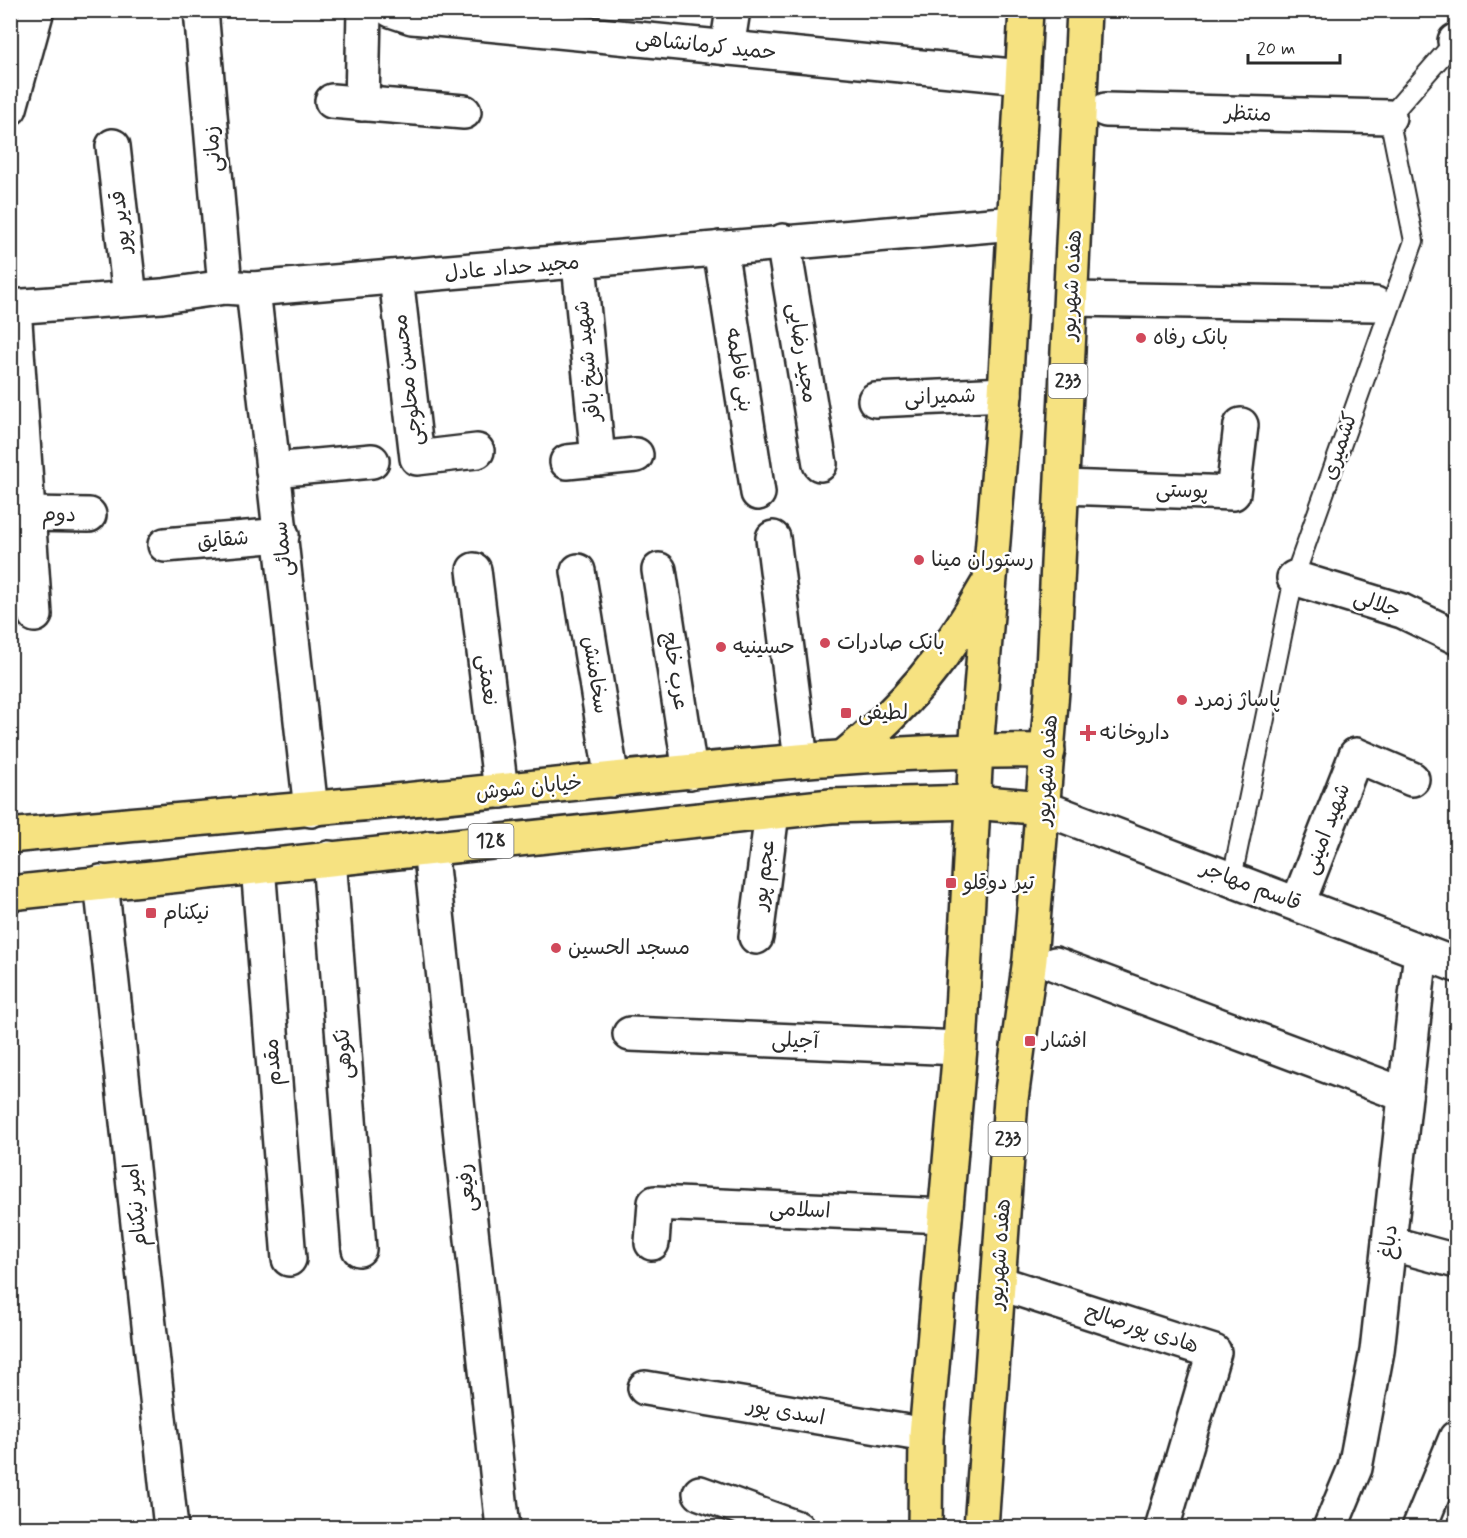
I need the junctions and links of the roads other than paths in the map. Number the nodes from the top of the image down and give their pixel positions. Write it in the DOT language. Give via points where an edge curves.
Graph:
graph roads {
  1 [pos="37,10"];
  2 [pos="201,10"];
  3 [pos="364,10"];
  4 [pos="391,10"];
  5 [pos="733,10"];
  6 [pos="1026,10"];
  7 [pos="1084,10"];
  8 [pos="436,15"];
  9 [pos="611,23"];
  10 [pos="1456,42"];
  11 [pos="727,48"];
  12 [pos="17,59"];
  13 [pos="1022,77"];
  14 [pos="10,108"];
  15 [pos="1106,110"];
  16 [pos="464,112"];
  17 [pos="1389,117"];
  18 [pos="113,146"];
  19 [pos="1014,223"];
  20 [pos="783,241"];
  21 [pos="720,248"];
  22 [pos="579,263"];
  23 [pos="396,278"];
  24 [pos="239,288"];
  25 [pos="130,298"];
  26 [pos="1072,299"];
  27 [pos="1375,303"];
  28 [pos="12,307"];
  29 [pos="1005,394"];
  30 [pos="875,400"];
  31 [pos="1240,425"];
  32 [pos="477,451"];
  33 [pos="636,455"];
  34 [pos="372,461"];
  35 [pos="820,464"];
  36 [pos="273,470"];
  37 [pos="1063,487"];
  38 [pos="758,493"];
  39 [pos="28,514"];
  40 [pos="89,515"];
  41 [pos="282,535"];
  42 [pos="773,538"];
  43 [pos="165,545"];
  44 [pos="474,570"];
  45 [pos="659,570"];
  46 [pos="578,571"];
  47 [pos="991,578"];
  48 [pos="1294,578"];
  49 [pos="35,615"];
  50 [pos="1456,637"];
  51 [pos="976,750"];
  52 [pos="1048,751"];
  53 [pos="844,757"];
  54 [pos="801,760"];
  55 [pos="690,772"];
  56 [pos="1412,779"];
  57 [pos="612,780"];
  58 [pos="501,791"];
  59 [pos="973,802"];
  60 [pos="1044,808"];
  61 [pos="311,810"];
  62 [pos="772,813"];
  63 [pos="10,836"];
  64 [pos="430,848"];
  65 [pos="329,858"];
  66 [pos="258,866"];
  67 [pos="1232,878"];
  68 [pos="101,882"];
  69 [pos="10,893"];
  70 [pos="1298,903"];
  71 [pos="756,937"];
  72 [pos="1421,951"];
  73 [pos="1055,964"];
  74 [pos="1456,965"];
  75 [pos="630,1034"];
  76 [pos="960,1048"];
  77 [pos="1405,1095"];
  78 [pos="945,1216"];
  79 [pos="652,1243"];
  80 [pos="1389,1243"];
  81 [pos="359,1249"];
  82 [pos="289,1259"];
  83 [pos="1456,1261"];
  84 [pos="999,1283"];
  85 [pos="645,1388"];
  86 [pos="926,1436"];
  87 [pos="1456,1438"];
  88 [pos="700,1493"];
  89 [pos="171,1527"];
  90 [pos="503,1527"];
  91 [pos="797,1527"];
  92 [pos="925,1527"];
  93 [pos="981,1527"];
  94 [pos="1162,1527"];
  95 [pos="1330,1527"];
  96 [pos="1419,1527"];
  1 -- 12 [label="street"];
  2 -- 24 [label="street, زمانی"];
  3 -- 16 [label="street" via="347,103"];
  4 -- 8 [label="street, حمید کرمانشاهی" via="412,17"];
  5 -- 11 [label="street"];
  6 -- 13 [label="main road"];
  7 -- 26 [label="main road, هفده شهریور / 233"];
  8 -- 9 [label="street, حمید کرمانشاهی"];
  9 -- 11 [label="street, حمید کرمانشاهی"];
  10 -- 17 [label="lane"];
  11 -- 13 [label="street, حمید کرمانشاهی"];
  12 -- 14 [label="street"];
  13 -- 19 [label="main road"];
  15 -- 17 [label="street, منتظر"];
  17 -- 48 [label="lane, کشمیری" via="1414,241"];
  18 -- 25 [label="street, قدیر پور"];
  19 -- 20 [label="street, مجید حداد عادل"];
  19 -- 29 [label="main road"];
  20 -- 21 [label="street, مجید حداد عادل"];
  20 -- 35 [label="street, مجید رضایی"];
  21 -- 22 [label="street, مجید حداد عادل"];
  21 -- 38 [label="street, بنی فاطمه"];
  22 -- 23 [label="street, مجید حداد عادل"];
  22 -- 33 [label="street, شهید شیخ باقر" via="583,460"];
  23 -- 24 [label="street, مجید حداد عادل"];
  23 -- 32 [label="street, محسن محلوجی" via="417,458"];
  24 -- 25 [label="street, مجید حداد عادل"];
  24 -- 36 [label="street, سمائی"];
  25 -- 28 [label="street, مجید حداد عادل"];
  26 -- 27 [label="street"];
  26 -- 37 [label="main road, هفده شهریور / 233"];
  28 -- 39 [label="street"];
  29 -- 30 [label="street, شمیرانی"];
  29 -- 47 [label="main road"];
  31 -- 37 [label="street, پوستی" via="1233,493"];
  34 -- 36 [label="street"];
  36 -- 41 [label="street, سمائی"];
  37 -- 52 [label="main road, هفده شهریور / 233"];
  39 -- 40 [label="street, دوم"];
  39 -- 49 [label="street"];
  41 -- 43 [label="street, شقایق"];
  41 -- 61 [label="street, سمائی"];
  42 -- 54 [label="street"];
  44 -- 58 [label="street, نعمتی"];
  45 -- 55 [label="street, عرب خلج"];
  46 -- 57 [label="street, سخامنش"];
  47 -- 51 [label="main road"];
  47 -- 53 [label="main road" via="941,659 906,703"];
  48 -- 50 [label="street, جلالی" via="1402,611"];
  48 -- 67 [label="lane, کشمیری"];
  51 -- 52 [label="main road, خیابان شوش"];
  51 -- 53 [label="main road, خیابان شوش / 128"];
  51 -- 59 [label="main road"];
  52 -- 60 [label="main road, هفده شهریور / 233"];
  53 -- 54 [label="main road, خیابان شوش / 128"];
  54 -- 55 [label="main road, خیابان شوش / 128"];
  55 -- 57 [label="main road, خیابان شوش / 128"];
  56 -- 70 [label="street, شهید امینی" via="1356,755"];
  57 -- 58 [label="main road, خیابان شوش / 128"];
  58 -- 61 [label="main road, خیابان شوش / 128"];
  59 -- 60 [label="main road"];
  59 -- 62 [label="main road, 128" via="831,806"];
  59 -- 76 [label="main road"];
  60 -- 67 [label="street, قاسم مهاجر"];
  60 -- 84 [label="main road, هفده شهریور / 233" via="1030,959 1011,1099"];
  61 -- 63 [label="main road, خیابان شوش / 128"];
  62 -- 64 [label="main road, 128"];
  62 -- 71 [label="street, عجم پور"];
  64 -- 65 [label="main road, 128"];
  64 -- 90 [label="street, رفیعی"];
  65 -- 66 [label="main road, 128"];
  65 -- 81 [label="street, نکوهی"];
  66 -- 68 [label="main road, 128"];
  66 -- 82 [label="street, مقدم"];
  67 -- 70 [label="street, قاسم مهاجر"];
  68 -- 69 [label="main road, 128"];
  68 -- 89 [label="street, امیر نیکنام"];
  70 -- 72 [label="street, قاسم مهاجر"];
  72 -- 74 [label="street, قاسم مهاجر"];
  72 -- 77 [label="street, دباغ"];
  73 -- 77 [label="street"];
  75 -- 76 [label="street, آجیلی"];
  76 -- 78 [label="main road"];
  77 -- 80 [label="street, دباغ"];
  78 -- 79 [label="street, اسلامی" via="655,1203"];
  78 -- 86 [label="main road"];
  80 -- 83 [label="street"];
  80 -- 95 [label="street, دباغ" via="1377,1351 1355,1468"];
  84 -- 93 [label="main road, هفده شهریور / 233"];
  84 -- 94 [label="street, هادی پورصالح" via="1214,1352"];
  85 -- 86 [label="street, اسدی پور"];
  86 -- 92 [label="main road"];
  87 -- 96 [label="street"];
  88 -- 91 [label="street"];
}
